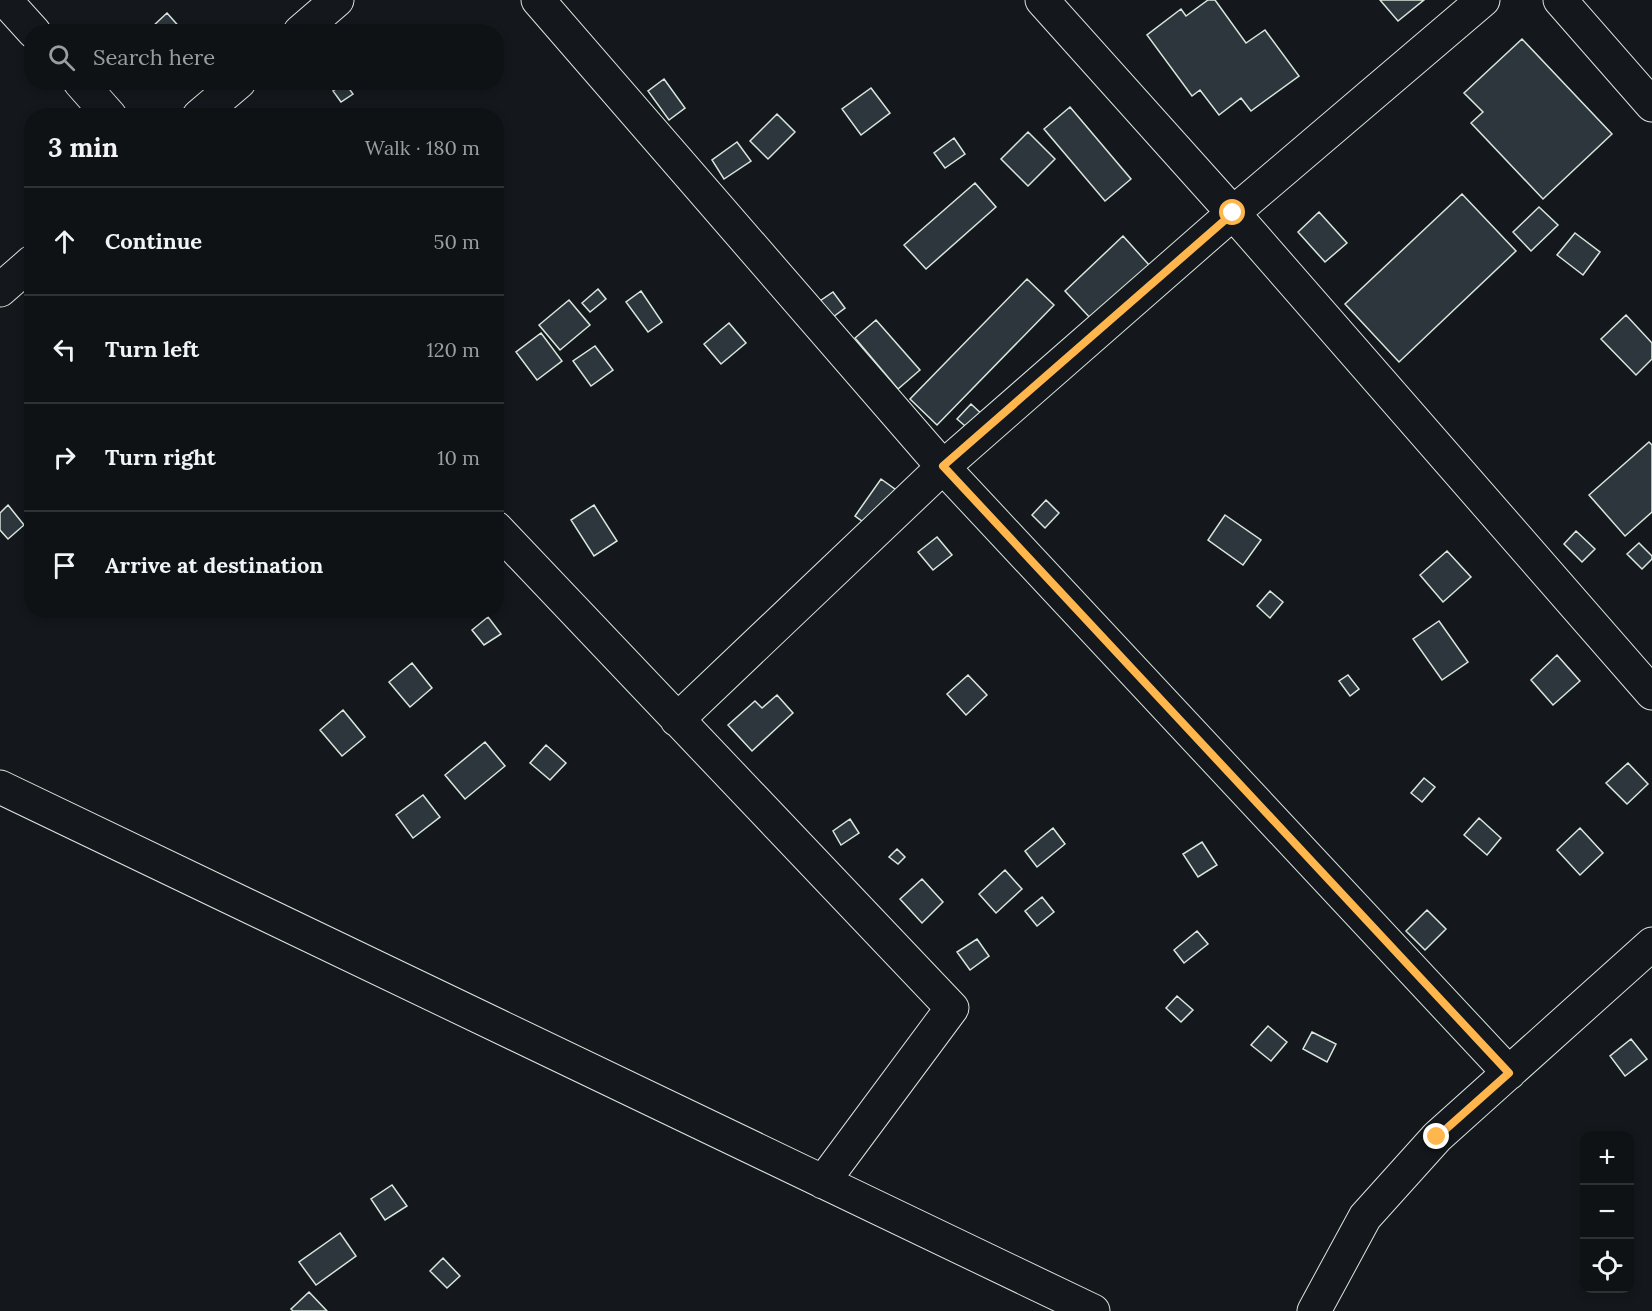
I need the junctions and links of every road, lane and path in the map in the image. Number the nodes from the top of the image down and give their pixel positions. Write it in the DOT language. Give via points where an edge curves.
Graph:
graph roads {
  1 [pos="5,0"];
  2 [pos="337,0"];
  3 [pos="538,0"];
  4 [pos="1042,0"];
  5 [pos="1483,0"];
  6 [pos="1560,0"];
  7 [pos="27,24"];
  8 [pos="309,24"];
  9 [pos="87,90"];
  10 [pos="230,90"];
  11 [pos="1652,105"];
  12 [pos="103,108"];
  13 [pos="208,108"];
  14 [pos="1233,213"];
  15 [pos="24,269"];
  16 [pos="0,290"];
  17 [pos="943,466"];
  18 [pos="504,536"];
  19 [pos="1652,693"];
  20 [pos="677,720"];
  21 [pos="0,787"];
  22 [pos="1652,944"];
  23 [pos="1509,1073"];
  24 [pos="823,1182"];
  25 [pos="1093,1311"];
  26 [pos="1314,1311"];
  1 -- 7 [label="street"];
  2 -- 8 [label="street"];
  3 -- 17 [label="street"];
  4 -- 14 [label="street"];
  5 -- 14 [label="street"];
  6 -- 11 [label="street"];
  9 -- 12 [label="street"];
  10 -- 13 [label="street"];
  14 -- 17 [label="street"];
  14 -- 19 [label="street"];
  15 -- 16 [label="street"];
  17 -- 20 [label="street"];
  17 -- 23 [label="street"];
  18 -- 20 [label="street"];
  20 -- 24 [label="street" via="952,1008"];
  21 -- 24 [label="street"];
  22 -- 23 [label="street"];
  23 -- 26 [label="street" via="1437,1137 1365,1217"];
  24 -- 25 [label="street"];
}
